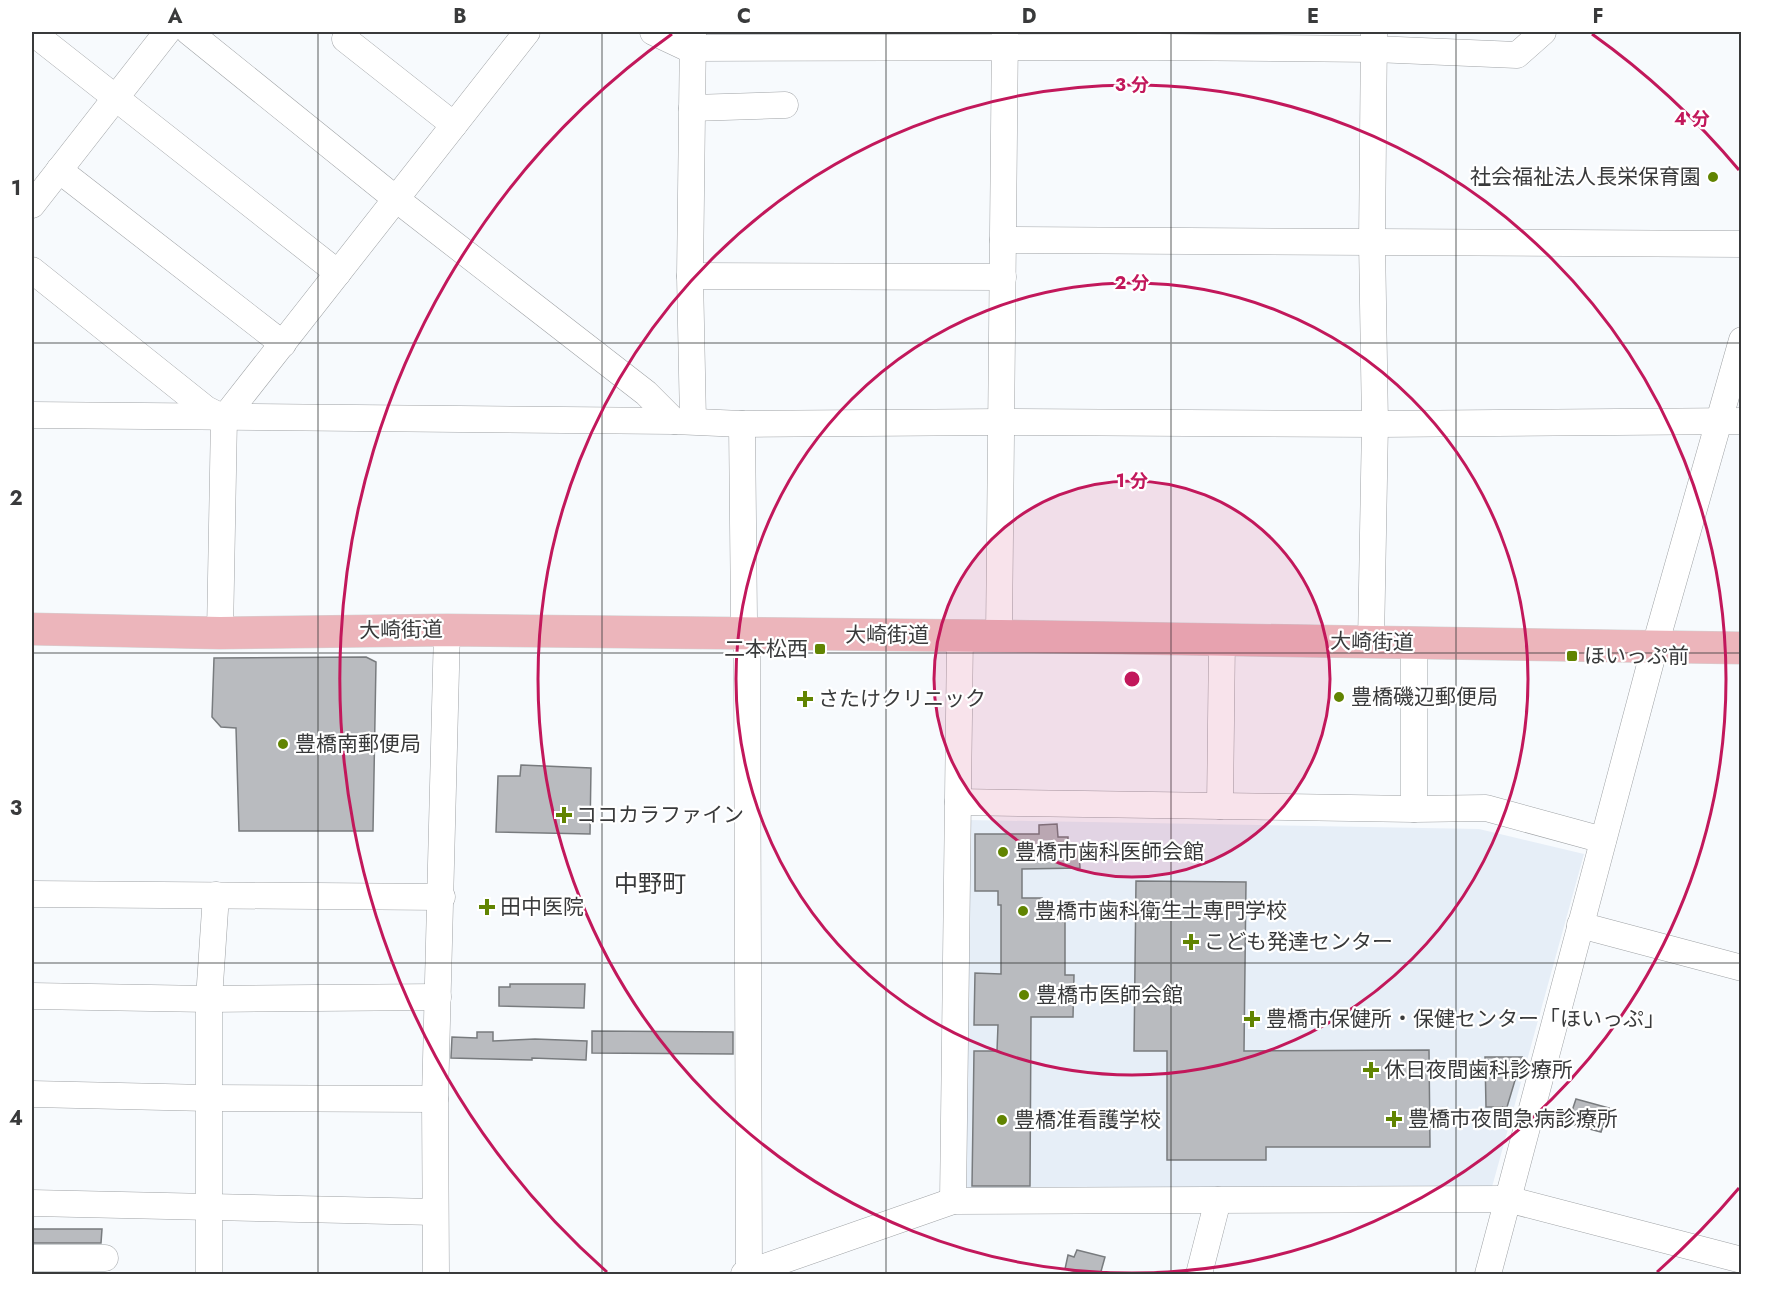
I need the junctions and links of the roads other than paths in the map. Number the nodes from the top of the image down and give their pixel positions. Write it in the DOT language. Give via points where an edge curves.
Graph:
graph roads {
  1 [pos="32,32"];
  2 [pos="167,32"];
  3 [pos="189,32"];
  4 [pos="527,32"];
  5 [pos="653,32"];
  6 [pos="1542,32"];
  7 [pos="345,39"];
  8 [pos="825,39"];
  9 [pos="693,40"];
  10 [pos="751,40"];
  11 [pos="1005,40"];
  12 [pos="1374,40"];
  13 [pos="116,98"];
  14 [pos="785,105"];
  15 [pos="692,108"];
  16 [pos="454,125"];
  17 [pos="59,170"];
  18 [pos="396,199"];
  19 [pos="32,205"];
  20 [pos="1003,240"];
  21 [pos="1372,242"];
  22 [pos="1742,244"];
  23 [pos="32,270"];
  24 [pos="338,273"];
  25 [pos="690,276"];
  26 [pos="1003,277"];
  27 [pos="1742,340"];
  28 [pos="283,344"];
  29 [pos="32,415"];
  30 [pos="224,418"];
  31 [pos="684,421"];
  32 [pos="1730,421"];
  33 [pos="1002,422"];
  34 [pos="742,424"];
  35 [pos="1375,424"];
  36 [pos="32,629"];
  37 [pos="447,630"];
  38 [pos="220,633"];
  39 [pos="745,634"];
  40 [pos="960,636"];
  41 [pos="999,636"];
  42 [pos="1222,640"];
  43 [pos="1371,642"];
  44 [pos="1414,642"];
  45 [pos="1655,646"];
  46 [pos="1742,648"];
  47 [pos="958,802"];
  48 [pos="1220,806"];
  49 [pos="1414,809"];
  50 [pos="1603,840"];
  51 [pos="32,894"];
  52 [pos="216,895"];
  53 [pos="442,897"];
  54 [pos="1580,925"];
  55 [pos="1742,968"];
  56 [pos="32,996"];
  57 [pos="438,997"];
  58 [pos="209,999"];
  59 [pos="32,1094"];
  60 [pos="208,1098"];
  61 [pos="435,1099"];
  62 [pos="1508,1199"];
  63 [pos="1218,1200"];
  64 [pos="953,1201"];
  65 [pos="32,1203"];
  66 [pos="210,1206"];
  67 [pos="435,1212"];
  68 [pos="32,1258"];
  69 [pos="105,1258"];
  70 [pos="1742,1260"];
  71 [pos="747,1274"];
  72 [pos="209,1275"];
  73 [pos="436,1275"];
  74 [pos="1199,1275"];
  75 [pos="1488,1275"];
  1 -- 13 [label="street"];
  2 -- 13 [label="street"];
  3 -- 18 [label="street"];
  4 -- 16 [label="street"];
  5 -- 9 [label="street" via="684,47"];
  6 -- 12 [label="street" via="1517,55"];
  7 -- 16 [label="street"];
  8 -- 10 [label="street"];
  8 -- 11 [label="street"];
  9 -- 10 [label="street"];
  9 -- 15 [label="street"];
  11 -- 12 [label="street"];
  11 -- 20 [label="street"];
  12 -- 21 [label="street"];
  13 -- 17 [label="street"];
  13 -- 24 [label="street"];
  14 -- 15 [label="street"];
  15 -- 25 [label="street"];
  16 -- 18 [label="street"];
  17 -- 19 [label="street"];
  17 -- 28 [label="street"];
  18 -- 24 [label="street"];
  18 -- 31 [label="street"];
  20 -- 21 [label="street"];
  20 -- 26 [label="street"];
  21 -- 22 [label="street"];
  21 -- 35 [label="street"];
  23 -- 30 [label="street" via="206,409"];
  24 -- 28 [label="street"];
  25 -- 26 [label="street"];
  25 -- 31 [label="street"];
  26 -- 33 [label="street"];
  27 -- 32 [label="street"];
  28 -- 30 [label="street"];
  29 -- 30 [label="street"];
  30 -- 31 [label="street"];
  30 -- 38 [label="street"];
  31 -- 34 [label="street"];
  32 -- 35 [label="street"];
  32 -- 45 [label="street"];
  33 -- 34 [label="street"];
  33 -- 35 [label="street"];
  33 -- 41 [label="street"];
  34 -- 39 [label="street"];
  35 -- 43 [label="street"];
  36 -- 38 [label="main road, 大崎街道"];
  37 -- 38 [label="main road, 大崎街道"];
  37 -- 39 [label="main road, 大崎街道"];
  37 -- 53 [label="street"];
  39 -- 40 [label="main road, 大崎街道"];
  39 -- 71 [label="street"];
  40 -- 41 [label="main road, 大崎街道"];
  40 -- 47 [label="street"];
  41 -- 42 [label="main road, 大崎街道"];
  42 -- 43 [label="main road, 大崎街道"];
  42 -- 48 [label="street"];
  43 -- 44 [label="main road, 大崎街道"];
  44 -- 45 [label="main road, 大崎街道"];
  44 -- 49 [label="street"];
  45 -- 46 [label="main road, 大崎街道"];
  45 -- 50 [label="street"];
  47 -- 48 [label="street"];
  47 -- 64 [label="street"];
  48 -- 49 [label="street"];
  49 -- 50 [label="street" via="1486,808"];
  50 -- 54 [label="street"];
  51 -- 52 [label="street"];
  52 -- 53 [label="street"];
  52 -- 58 [label="street"];
  53 -- 57 [label="street"];
  54 -- 55 [label="street"];
  54 -- 62 [label="street"];
  56 -- 58 [label="street"];
  57 -- 58 [label="street"];
  57 -- 61 [label="street"];
  58 -- 60 [label="street"];
  59 -- 60 [label="street"];
  60 -- 61 [label="street"];
  60 -- 66 [label="street"];
  61 -- 67 [label="street"];
  62 -- 63 [label="street"];
  62 -- 70 [label="street"];
  62 -- 75 [label="street"];
  63 -- 64 [label="street"];
  63 -- 74 [label="street"];
  64 -- 71 [label="street"];
  65 -- 66 [label="street"];
  66 -- 67 [label="street"];
  66 -- 72 [label="street"];
  67 -- 73 [label="street"];
  68 -- 69 [label="street"];
}
